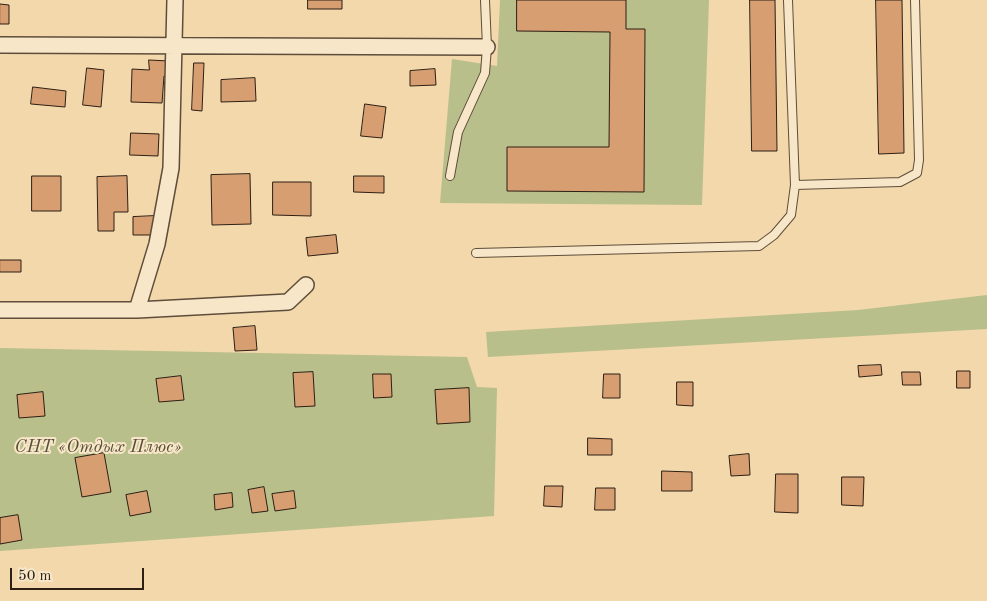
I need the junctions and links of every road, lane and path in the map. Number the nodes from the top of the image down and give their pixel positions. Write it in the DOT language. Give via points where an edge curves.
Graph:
graph roads {
  1 [pos="175,0"];
  2 [pos="485,0"];
  3 [pos="788,0"];
  4 [pos="915,0"];
  5 [pos="0,44"];
  6 [pos="174,45"];
  7 [pos="487,47"];
  8 [pos="450,176"];
  9 [pos="795,185"];
  10 [pos="476,253"];
  11 [pos="306,285"];
  12 [pos="0,310"];
  13 [pos="137,310"];
  1 -- 6 [label="street"];
  2 -- 7 [label="lane"];
  3 -- 9 [label="lane"];
  4 -- 9 [label="lane" via="917,173 900,182"];
  5 -- 6 [label="street"];
  6 -- 7 [label="street"];
  6 -- 13 [label="street" via="171,168 157,244"];
  7 -- 8 [label="lane" via="485,73 458,132"];
  9 -- 10 [label="lane" via="791,215 774,235 759,246"];
  11 -- 13 [label="street" via="288,302"];
  12 -- 13 [label="street"];
}
